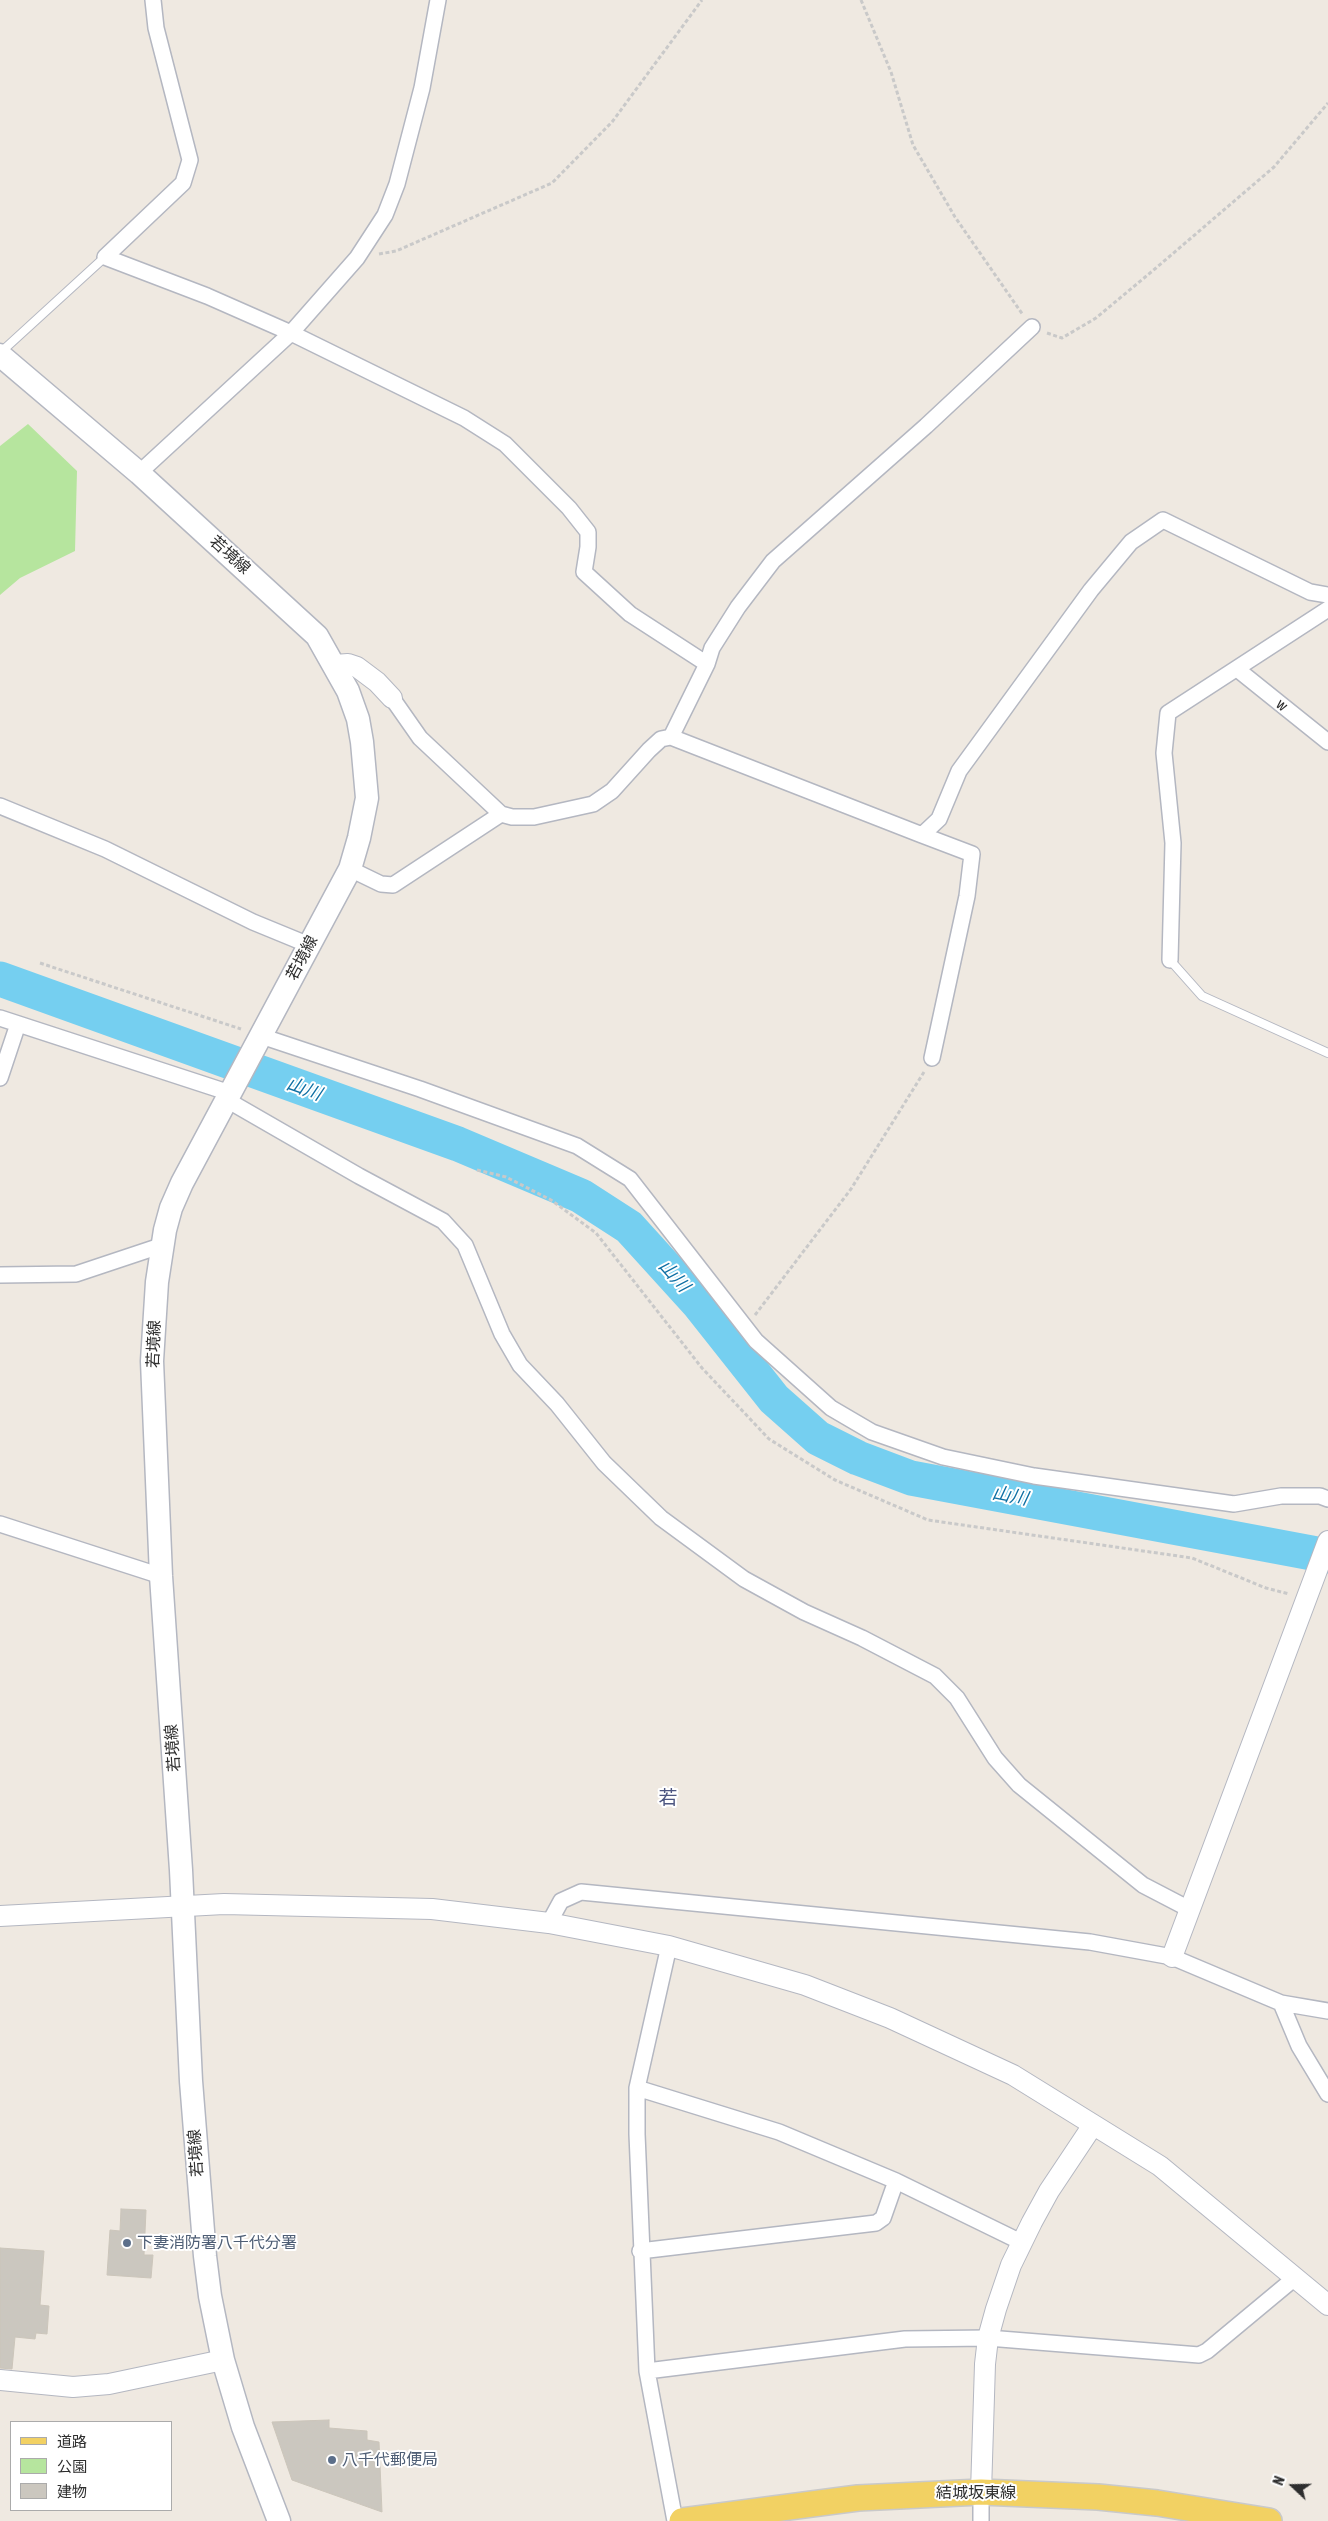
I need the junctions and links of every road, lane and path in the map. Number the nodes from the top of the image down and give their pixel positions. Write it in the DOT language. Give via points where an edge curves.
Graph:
graph roads {
  1 [pos="153,0"];
  2 [pos="438,0"];
  3 [pos="702,0"];
  4 [pos="862,0"];
  5 [pos="1328,103"];
  6 [pos="105,257"];
  7 [pos="357,258"];
  8 [pos="1032,327"];
  9 [pos="291,333"];
  10 [pos="0,355"];
  11 [pos="139,473"];
  12 [pos="1328,595"];
  13 [pos="1328,609"];
  14 [pos="707,664"];
  15 [pos="335,665"];
  16 [pos="1237,669"];
  17 [pos="392,698"];
  18 [pos="671,736"];
  19 [pos="1328,742"];
  20 [pos="0,806"];
  21 [pos="501,814"];
  22 [pos="922,836"];
  23 [pos="350,869"];
  24 [pos="309,946"];
  25 [pos="1170,960"];
  26 [pos="40,963"];
  27 [pos="0,1018"];
  28 [pos="18,1024"];
  29 [pos="258,1041"];
  30 [pos="1328,1053"];
  31 [pos="932,1058"];
  32 [pos="0,1078"];
  33 [pos="232,1091"];
  34 [pos="162,1245"];
  35 [pos="0,1275"];
  36 [pos="746,1328"];
  37 [pos="1328,1499"];
  38 [pos="0,1524"];
  39 [pos="1328,1541"];
  40 [pos="161,1576"];
  41 [pos="183,1905"];
  42 [pos="1191,1910"];
  43 [pos="0,1916"];
  44 [pos="549,1923"];
  45 [pos="669,1946"];
  46 [pos="1172,1957"];
  47 [pos="1281,2003"];
  48 [pos="1328,2011"];
  49 [pos="637,2088"];
  50 [pos="1328,2094"];
  51 [pos="1093,2125"];
  52 [pos="896,2181"];
  53 [pos="1021,2242"];
  54 [pos="640,2250"];
  55 [pos="1296,2277"];
  56 [pos="1328,2305"];
  57 [pos="988,2338"];
  58 [pos="223,2360"];
  59 [pos="647,2371"];
  60 [pos="0,2380"];
  61 [pos="981,2492"];
  62 [pos="279,2521"];
  63 [pos="675,2521"];
  64 [pos="682,2521"];
  65 [pos="981,2521"];
  66 [pos="1269,2521"];
  1 -- 6 [label="street" via="156,28 190,160 183,183"];
  2 -- 7 [label="street" via="422,88 397,184 385,214"];
  3 -- 7 [label="path" via="612,122 552,183 396,251"];
  4 -- 8 [label="path" via="890,72 913,145 955,218"];
  5 -- 8 [label="path" via="1274,167 1096,318 1062,338"];
  6 -- 9 [label="street"];
  6 -- 10 [label="lane"];
  7 -- 9 [label="street"];
  8 -- 14 [label="street" via="773,561 738,607 712,648"];
  9 -- 11 [label="street"];
  9 -- 14 [label="street" via="464,418 505,444 569,508 588,532 584,572 630,614"];
  10 -- 11 [label="main road, 若境線"];
  11 -- 15 [label="main road, 若境線" via="317,636"];
  12 -- 22 [label="street" via="1310,592 1162,520 1131,542 1091,590 959,771 939,819"];
  13 -- 16 [label="street"];
  14 -- 18 [label="street"];
  15 -- 17 [label="street" via="357,667"];
  15 -- 23 [label="main road, 若境線" via="358,719 365,770 367,798"];
  16 -- 19 [label="street, w"];
  16 -- 25 [label="street" via="1168,713 1164,753 1173,843"];
  17 -- 21 [label="street" via="420,738"];
  18 -- 21 [label="street" via="649,750 612,791 593,804 534,818"];
  18 -- 22 [label="street"];
  20 -- 24 [label="street" via="105,849"];
  21 -- 23 [label="street" via="392,885 381,884"];
  22 -- 31 [label="street" via="972,854 967,896"];
  23 -- 24 [label="main road, 若境線"];
  24 -- 29 [label="main road, 若境線"];
  25 -- 30 [label="lane" via="1202,996"];
  26 -- 29 [label="path"];
  27 -- 28 [label="street"];
  28 -- 32 [label="street"];
  28 -- 33 [label="street"];
  29 -- 33 [label="main road, 若境線"];
  29 -- 36 [label="street" via="577,1146 630,1180"];
  31 -- 36 [label="path" via="851,1189"];
  33 -- 34 [label="main road, 若境線" via="182,1183 171,1208"];
  33 -- 42 [label="street" via="359,1176 443,1220 466,1245 502,1334 520,1365 557,1404 604,1463 661,1518 744,1579 935,1676 958,1698 995,1758 1019,1784 1143,1885"];
  34 -- 35 [label="street" via="76,1274"];
  34 -- 40 [label="main road, 若境線" via="152,1361"];
  36 -- 37 [label="street" via="756,1341 831,1408 872,1432 942,1457 1034,1476 1234,1504 1281,1496"];
  38 -- 40 [label="street"];
  39 -- 42 [label="street"];
  40 -- 41 [label="main road, 若境線"];
  41 -- 43 [label="street"];
  41 -- 44 [label="street" via="432,1909"];
  41 -- 58 [label="main road, 若境線" via="200,2207 210,2296"];
  42 -- 46 [label="street"];
  44 -- 45 [label="street"];
  44 -- 46 [label="street" via="560,1902 581,1892 1090,1942"];
  45 -- 49 [label="street"];
  45 -- 51 [label="street" via="805,1985 890,2018 1013,2075"];
  46 -- 47 [label="street"];
  47 -- 48 [label="street"];
  47 -- 50 [label="street" via="1299,2046"];
  49 -- 52 [label="street" via="779,2132"];
  49 -- 54 [label="street"];
  51 -- 53 [label="street" via="1049,2191"];
  51 -- 55 [label="street" via="1160,2166"];
  52 -- 53 [label="street"];
  52 -- 54 [label="street" via="883,2218 876,2223"];
  53 -- 57 [label="street"];
  54 -- 59 [label="street"];
  55 -- 56 [label="street"];
  55 -- 57 [label="street" via="1199,2355"];
  57 -- 59 [label="street" via="905,2339"];
  57 -- 61 [label="street" via="982,2400"];
  58 -- 60 [label="street" via="109,2384 73,2387"];
  58 -- 62 [label="main road, 若境線" via="243,2426"];
  59 -- 63 [label="street"];
  61 -- 64 [label="main road, 結城坂東線" via="858,2498"];
  61 -- 65 [label="street"];
  61 -- 66 [label="main road, 結城坂東線" via="1098,2497 1174,2505"];
}
